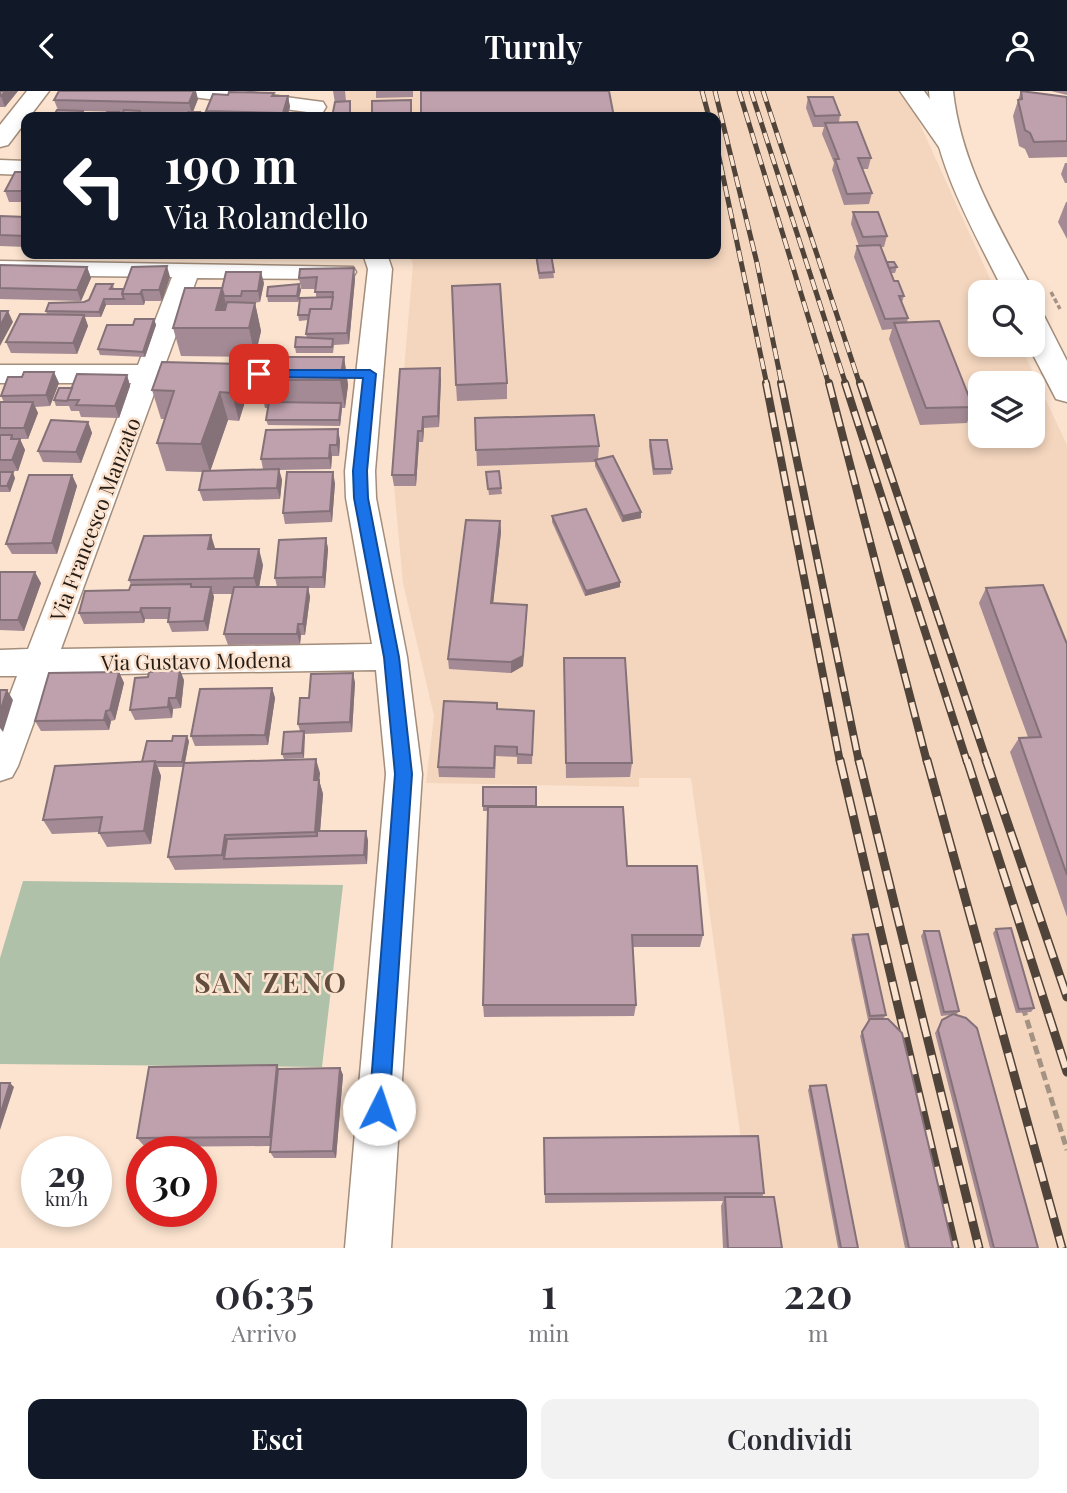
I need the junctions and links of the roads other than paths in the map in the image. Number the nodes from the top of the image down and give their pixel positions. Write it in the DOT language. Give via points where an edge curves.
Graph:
graph roads {
  1 [pos="38,91"];
  2 [pos="194,91"];
  3 [pos="912,91"];
  4 [pos="941,91"];
  5 [pos="316,105"];
  6 [pos="22,112"];
  7 [pos="21,113"];
  8 [pos="0,140"];
  9 [pos="950,145"];
  10 [pos="0,167"];
  11 [pos="21,167"];
  12 [pos="377,262"];
  13 [pos="0,268"];
  14 [pos="187,271"];
  15 [pos="1012,280"];
  16 [pos="1045,347"];
  17 [pos="0,374"];
  18 [pos="149,374"];
  19 [pos="347,374"];
  20 [pos="1067,392"];
  21 [pos="391,657"];
  22 [pos="0,663"];
  23 [pos="40,663"];
  24 [pos="0,766"];
  25 [pos="368,1248"];
  1 -- 6 [label="street"];
  2 -- 5 [label="street"];
  3 -- 9 [label="main road"];
  4 -- 9 [label="main road"];
  7 -- 8 [label="street"];
  9 -- 15 [label="main road"];
  10 -- 11 [label="street"];
  12 -- 14 [label="street" via="368,272"];
  12 -- 19 [label="street"];
  13 -- 14 [label="street"];
  14 -- 18 [label="street, Via Francesco Manzato"];
  16 -- 20 [label="main road"];
  17 -- 18 [label="street"];
  18 -- 19 [label="street"];
  18 -- 23 [label="street, Via Francesco Manzato"];
  19 -- 21 [label="street" via="361,498"];
  21 -- 23 [label="street, Via Gustavo Modena"];
  21 -- 25 [label="street" via="404,774"];
  22 -- 23 [label="street, Via Gustavo Modena"];
  23 -- 24 [label="street, Via Francesco Manzato"];
}
